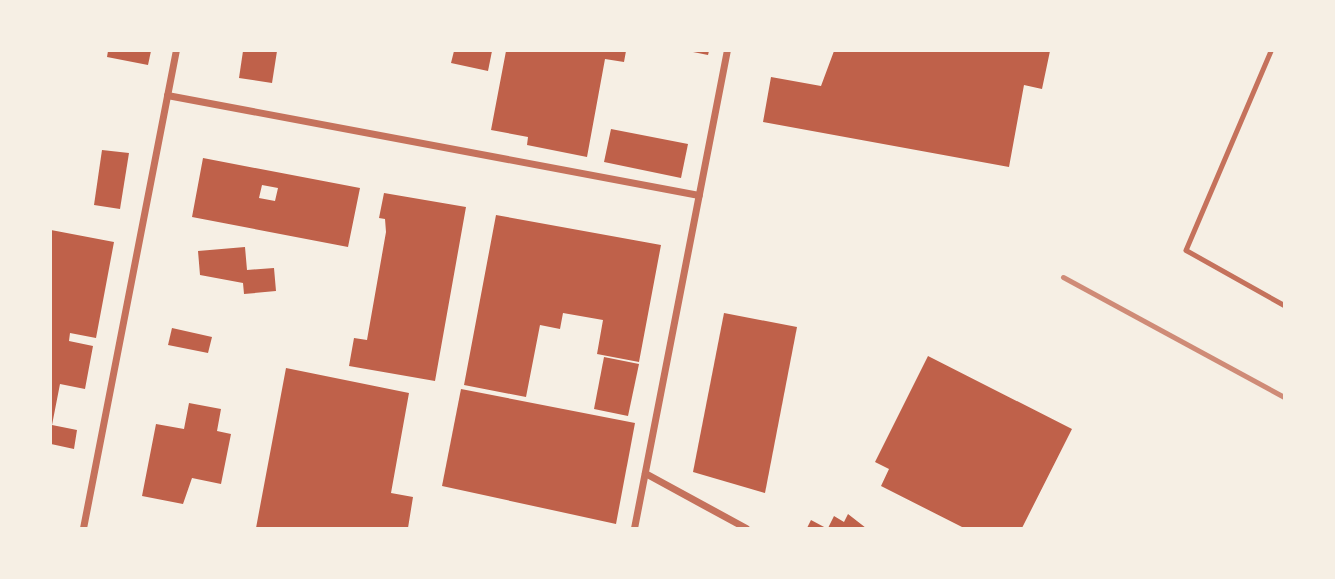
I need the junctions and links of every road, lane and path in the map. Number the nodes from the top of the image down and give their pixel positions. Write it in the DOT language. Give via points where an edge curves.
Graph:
graph roads {
  1 [pos="176,51"];
  2 [pos="727,51"];
  3 [pos="1271,51"];
  4 [pos="167,95"];
  5 [pos="699,195"];
  6 [pos="1284,304"];
  7 [pos="645,473"];
  8 [pos="83,528"];
  9 [pos="634,528"];
  10 [pos="746,528"];
  1 -- 4 [label="street"];
  2 -- 5 [label="street"];
  3 -- 6 [label="lane" via="1186,250"];
  4 -- 5 [label="street"];
  4 -- 8 [label="street"];
  5 -- 7 [label="street"];
  7 -- 9 [label="street"];
  7 -- 10 [label="street"];
}
